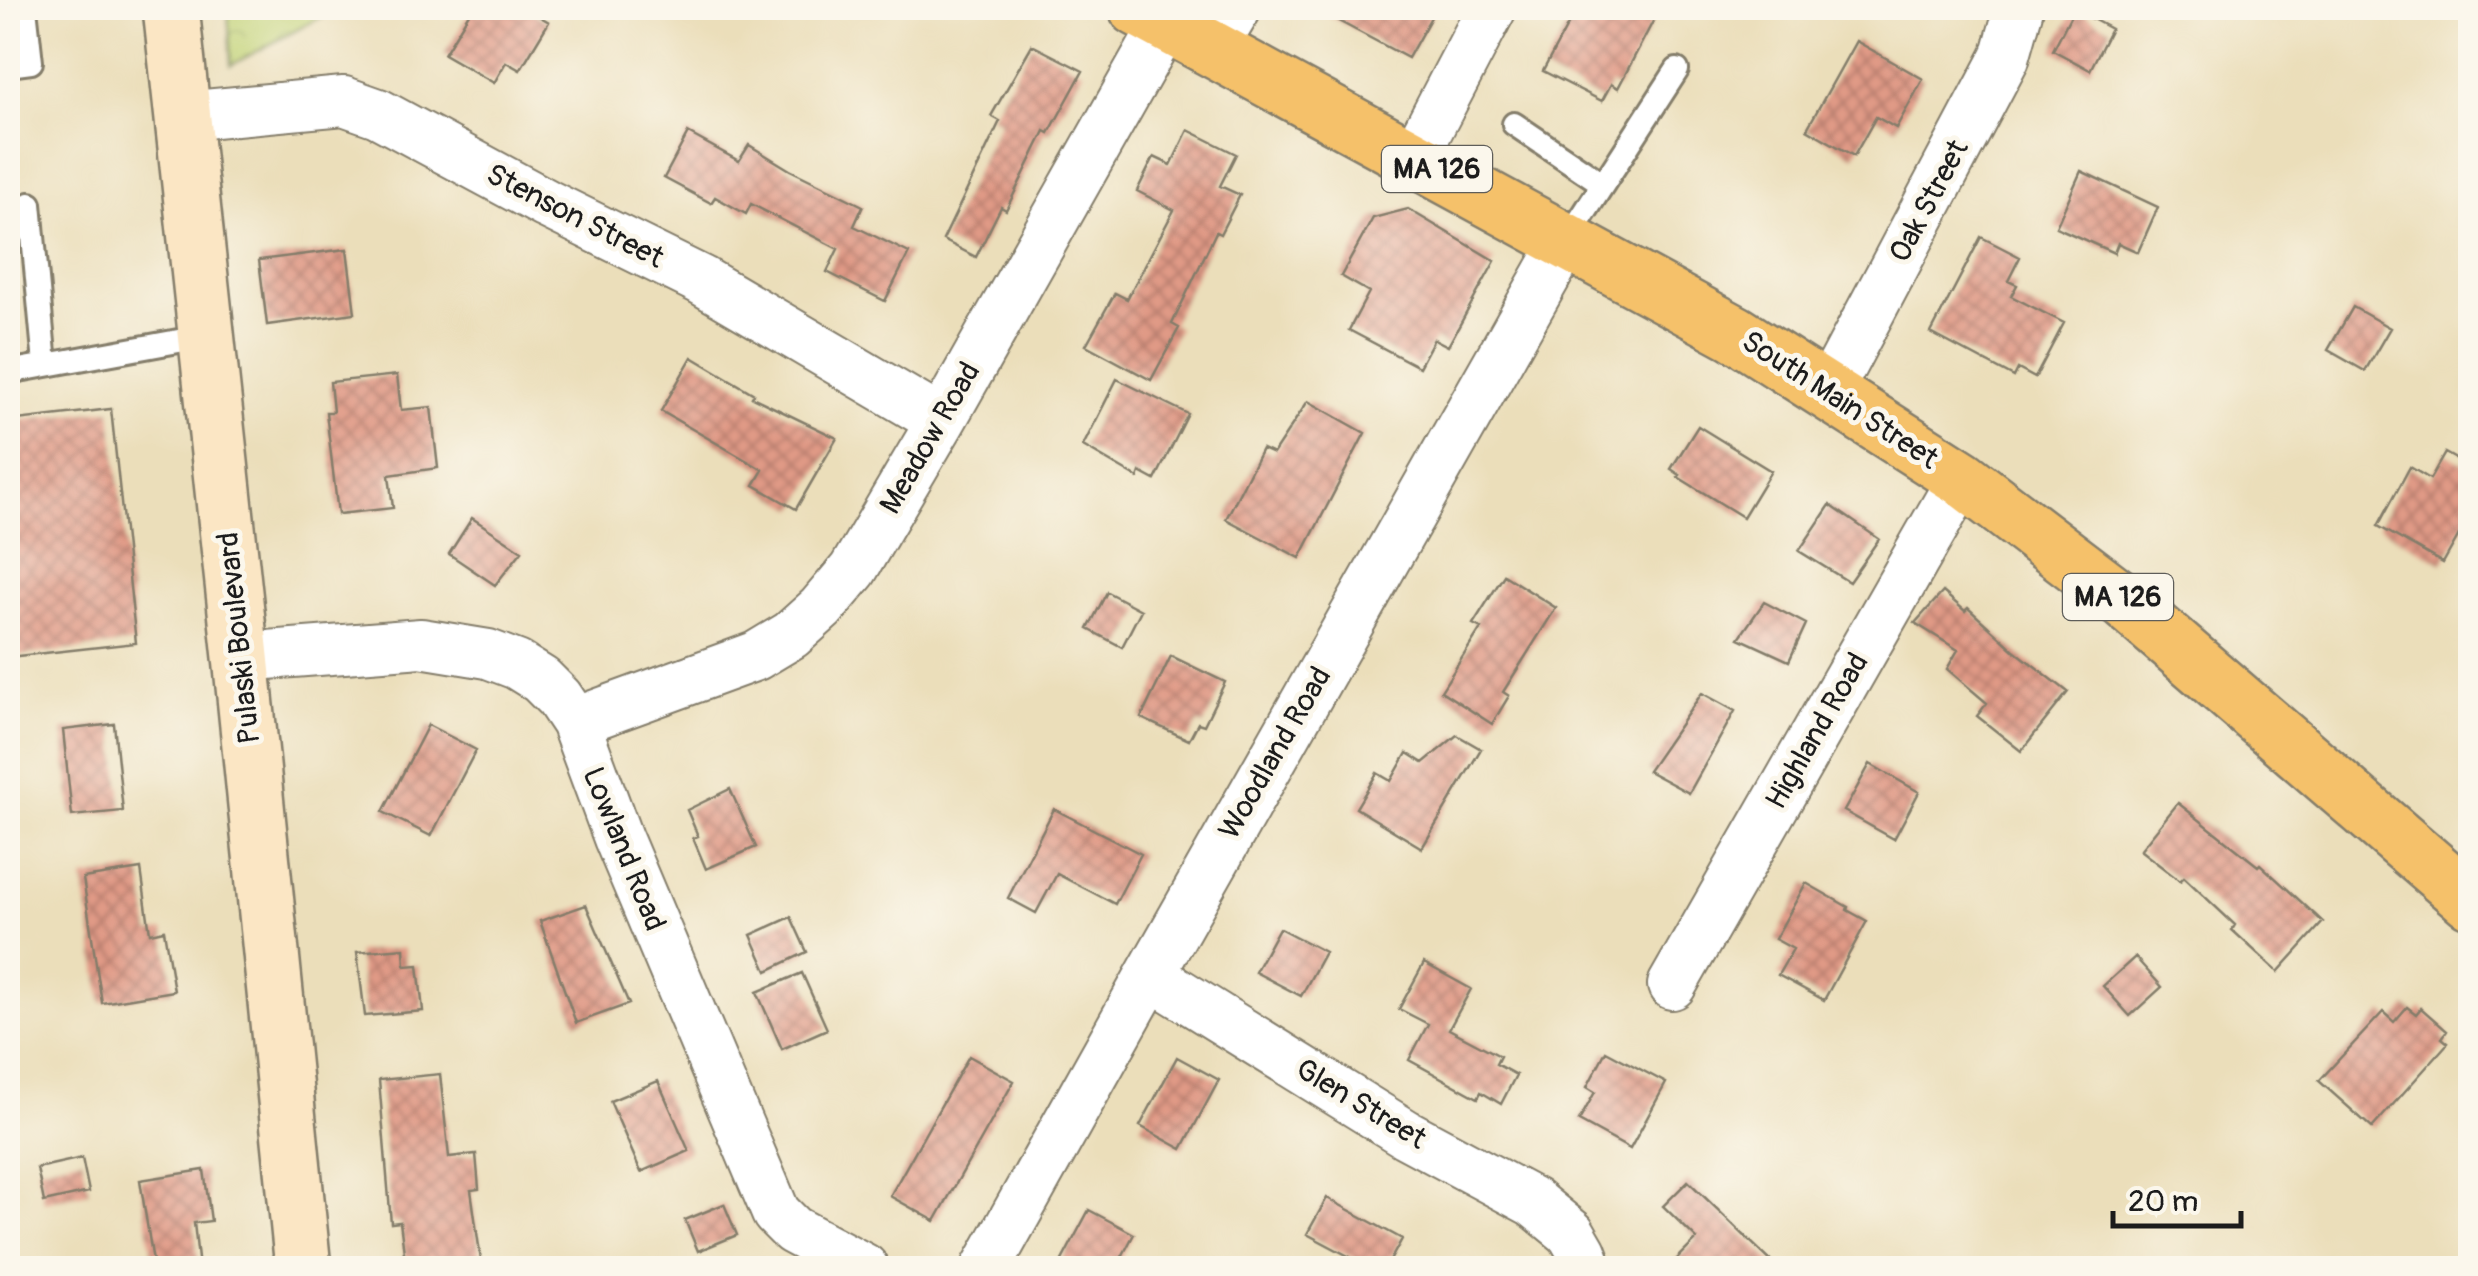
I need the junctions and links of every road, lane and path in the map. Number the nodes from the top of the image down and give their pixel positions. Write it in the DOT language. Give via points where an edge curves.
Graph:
graph roads {
  1 [pos="25,8"];
  2 [pos="171,8"];
  3 [pos="1492,8"];
  4 [pos="2020,8"];
  5 [pos="1188,21"];
  6 [pos="8,65"];
  7 [pos="1678,70"];
  8 [pos="182,116"];
  9 [pos="1514,124"];
  10 [pos="1414,157"];
  11 [pos="1603,184"];
  12 [pos="30,204"];
  13 [pos="1567,240"];
  14 [pos="206,336"];
  15 [pos="45,364"];
  16 [pos="8,372"];
  17 [pos="1828,390"];
  18 [pos="941,421"];
  19 [pos="1962,478"];
  20 [pos="241,657"];
  21 [pos="575,722"];
  22 [pos="2470,900"];
  23 [pos="1150,974"];
  24 [pos="1672,985"];
  25 [pos="1579,1251"];
  26 [pos="303,1268"];
  27 [pos="864,1268"];
  28 [pos="986,1268"];
  1 -- 6 [label="lane" via="31,62"];
  2 -- 8 [label="main road, Pulaski Boulevard"];
  3 -- 10 [label="street"];
  4 -- 17 [label="street, Oak Street" via="2005,58"];
  5 -- 10 [label="main road, South Main Street / MA 126"];
  5 -- 18 [label="street, Meadow Road"];
  7 -- 11 [label="lane"];
  8 -- 14 [label="main road, Pulaski Boulevard"];
  8 -- 18 [label="street, Stenson Street" via="344,101 378,113 700,280"];
  9 -- 11 [label="lane"];
  10 -- 13 [label="main road, South Main Street / MA 126"];
  11 -- 13 [label="lane"];
  12 -- 15 [label="lane"];
  13 -- 17 [label="main road, South Main Street / MA 126"];
  13 -- 23 [label="street, Woodland Road"];
  14 -- 15 [label="lane"];
  14 -- 20 [label="main road, Pulaski Boulevard"];
  15 -- 16 [label="lane"];
  17 -- 19 [label="main road, South Main Street / MA 126"];
  18 -- 21 [label="street, Meadow Road" via="852,570 792,635 756,656"];
  19 -- 22 [label="main road, South Main Street / MA 126" via="2135,612"];
  19 -- 24 [label="street, Highland Road"];
  20 -- 21 [label="street, Lowland Road" via="421,644 488,654 541,680"];
  20 -- 26 [label="main road, Pulaski Boulevard"];
  21 -- 27 [label="street, Lowland Road" via="776,1213 792,1230"];
  23 -- 25 [label="street, Glen Street" via="1406,1134 1533,1202"];
  23 -- 28 [label="street, Woodland Road"];
}
